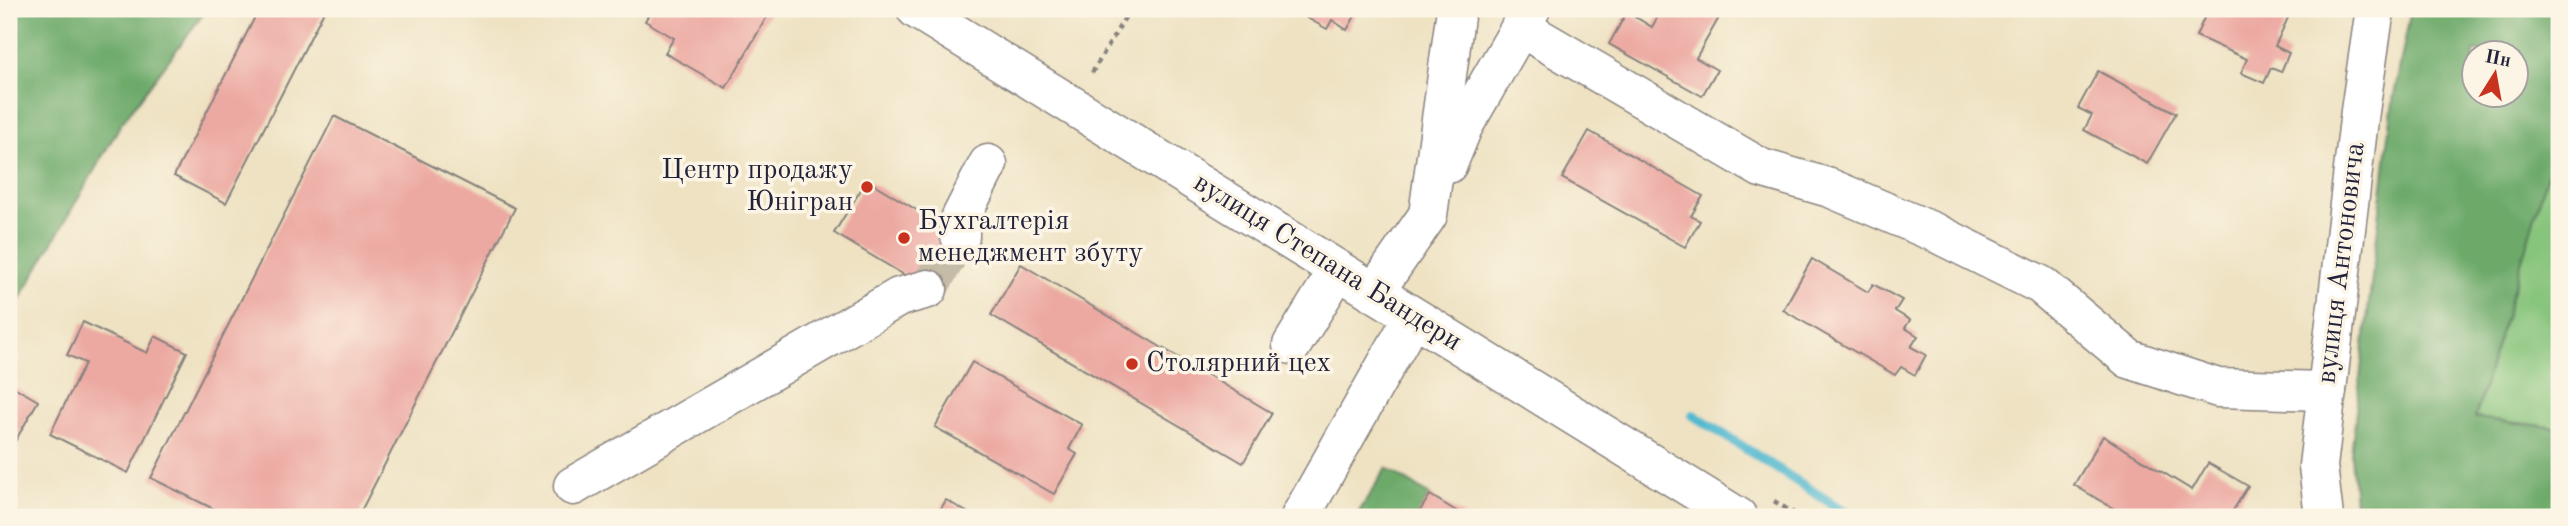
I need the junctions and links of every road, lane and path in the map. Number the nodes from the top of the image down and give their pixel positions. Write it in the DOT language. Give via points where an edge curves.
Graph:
graph roads {
  1 [pos="916,9"];
  2 [pos="1130,9"];
  3 [pos="1456,9"];
  4 [pos="2375,9"];
  5 [pos="1526,18"];
  6 [pos="1092,73"];
  7 [pos="988,164"];
  8 [pos="1429,215"];
  9 [pos="953,226"];
  10 [pos="1338,270"];
  11 [pos="911,287"];
  12 [pos="1374,293"];
  13 [pos="1413,317"];
  14 [pos="1292,345"];
  15 [pos="2327,391"];
  16 [pos="573,486"];
  17 [pos="1300,517"];
  18 [pos="1738,517"];
  19 [pos="2324,517"];
  1 -- 10 [label="street, вулиця Степана Бандери"];
  2 -- 6 [label="path"];
  3 -- 8 [label="street"];
  4 -- 15 [label="street, вулиця Антоновича"];
  5 -- 8 [label="street" via="1463,127"];
  5 -- 15 [label="street" via="1761,169 1830,188 2041,285 2129,359 2218,388"];
  7 -- 9 [label="street"];
  8 -- 12 [label="street"];
  10 -- 12 [label="street, вулиця Степана Бандери"];
  10 -- 14 [label="street"];
  11 -- 16 [label="street"];
  12 -- 13 [label="street, вулиця Степана Бандери"];
  13 -- 17 [label="street"];
  13 -- 18 [label="street, вулиця Степана Бандери"];
  15 -- 19 [label="street, вулиця Антоновича" via="2318,466"];
}
